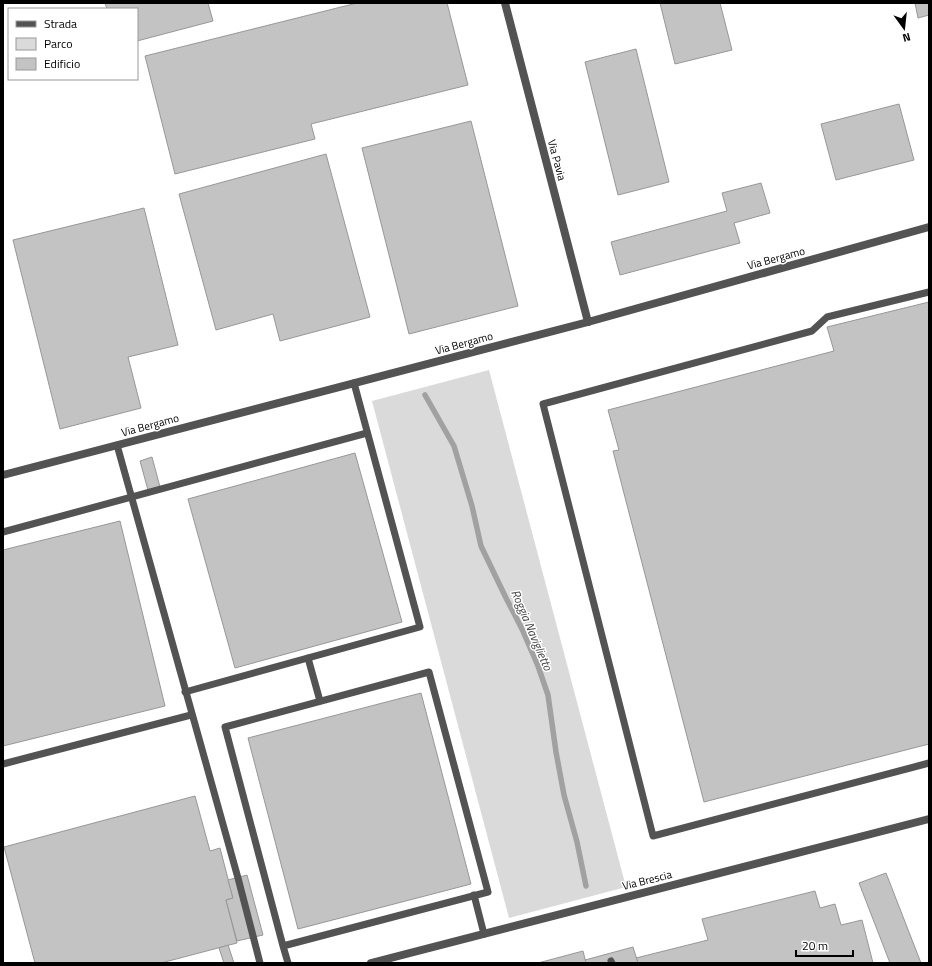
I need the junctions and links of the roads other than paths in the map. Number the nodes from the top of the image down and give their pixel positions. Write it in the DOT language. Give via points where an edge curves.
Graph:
graph roads {
  1 [pos="504,3"];
  2 [pos="929,228"];
  3 [pos="929,292"];
  4 [pos="588,322"];
  5 [pos="354,383"];
  6 [pos="367,434"];
  7 [pos="117,445"];
  8 [pos="3,475"];
  9 [pos="132,498"];
  10 [pos="3,532"];
  11 [pos="308,658"];
  12 [pos="185,692"];
  13 [pos="320,701"];
  14 [pos="192,715"];
  15 [pos="929,763"];
  16 [pos="3,764"];
  17 [pos="929,819"];
  18 [pos="474,895"];
  19 [pos="484,934"];
  20 [pos="283,946"];
  21 [pos="260,963"];
  22 [pos="288,963"];
  23 [pos="371,963"];
  1 -- 4 [label="street, Via Pavia"];
  2 -- 4 [label="street, Via Bergamo"];
  3 -- 15 [label="lane" via="827,317 812,331 543,404 653,836"];
  4 -- 5 [label="street, Via Bergamo"];
  5 -- 6 [label="lane"];
  5 -- 7 [label="street, Via Bergamo"];
  6 -- 9 [label="lane"];
  6 -- 11 [label="lane" via="420,627"];
  7 -- 8 [label="street, Via Bergamo"];
  7 -- 9 [label="lane"];
  9 -- 10 [label="lane"];
  9 -- 12 [label="lane"];
  11 -- 12 [label="lane"];
  11 -- 13 [label="lane"];
  12 -- 14 [label="lane"];
  13 -- 18 [label="lane" via="429,672 488,892"];
  13 -- 20 [label="lane" via="225,727"];
  14 -- 16 [label="lane"];
  14 -- 21 [label="lane"];
  17 -- 19 [label="street, Via Brescia"];
  18 -- 19 [label="lane"];
  18 -- 20 [label="lane"];
  19 -- 23 [label="street, Via Brescia"];
  20 -- 22 [label="lane"];
}
